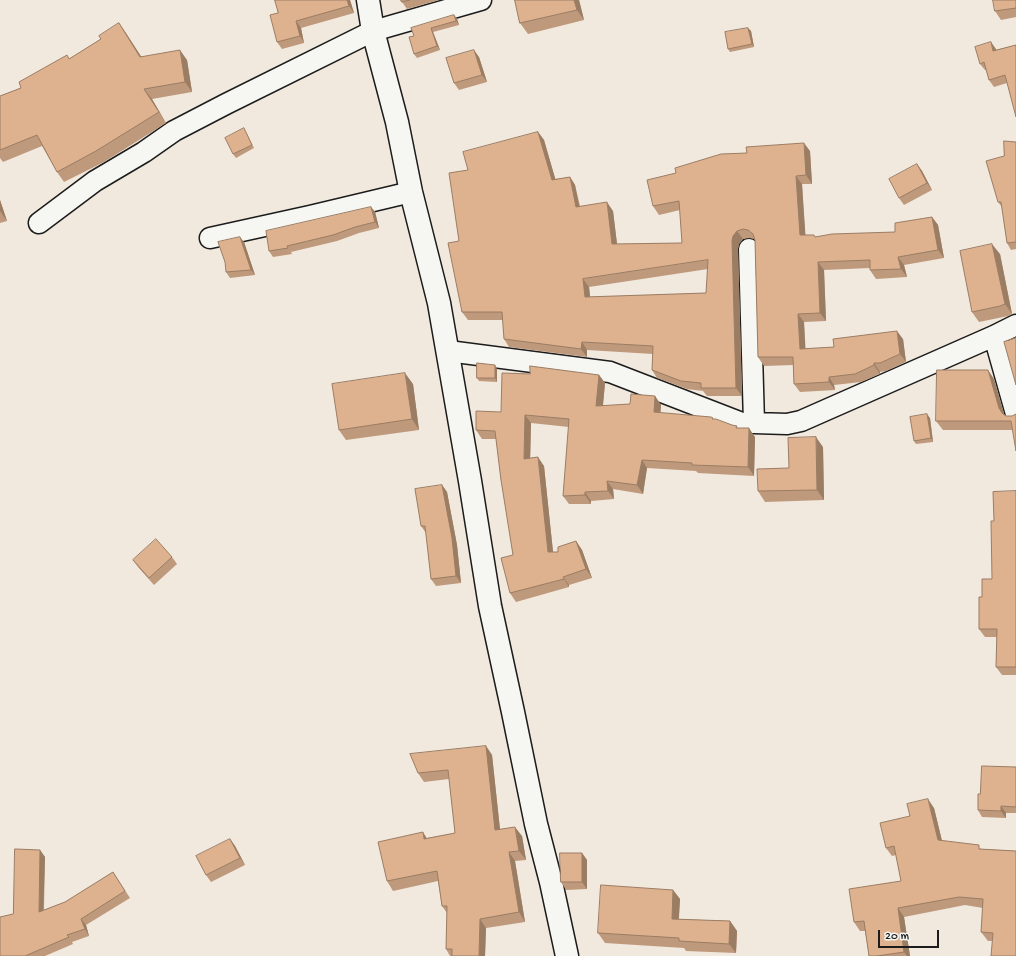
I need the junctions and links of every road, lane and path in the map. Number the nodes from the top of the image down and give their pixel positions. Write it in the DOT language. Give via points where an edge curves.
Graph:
graph roads {
  1 [pos="368,0"];
  2 [pos="481,0"];
  3 [pos="373,31"];
  4 [pos="410,192"];
  5 [pos="39,223"];
  6 [pos="210,238"];
  7 [pos="749,249"];
  8 [pos="1016,325"];
  9 [pos="994,336"];
  10 [pos="448,351"];
  11 [pos="1016,414"];
  12 [pos="754,423"];
  13 [pos="567,956"];
  1 -- 3 [label="street"];
  2 -- 3 [label="street"];
  3 -- 4 [label="street" via="397,122"];
  3 -- 5 [label="street" via="174,131 95,182"];
  4 -- 6 [label="street"];
  4 -- 10 [label="street" via="439,303"];
  7 -- 12 [label="street"];
  8 -- 9 [label="street"];
  9 -- 11 [label="street"];
  9 -- 12 [label="street" via="801,421 787,424"];
  10 -- 12 [label="street" via="610,372 742,423"];
  10 -- 13 [label="street" via="490,606"];
}
